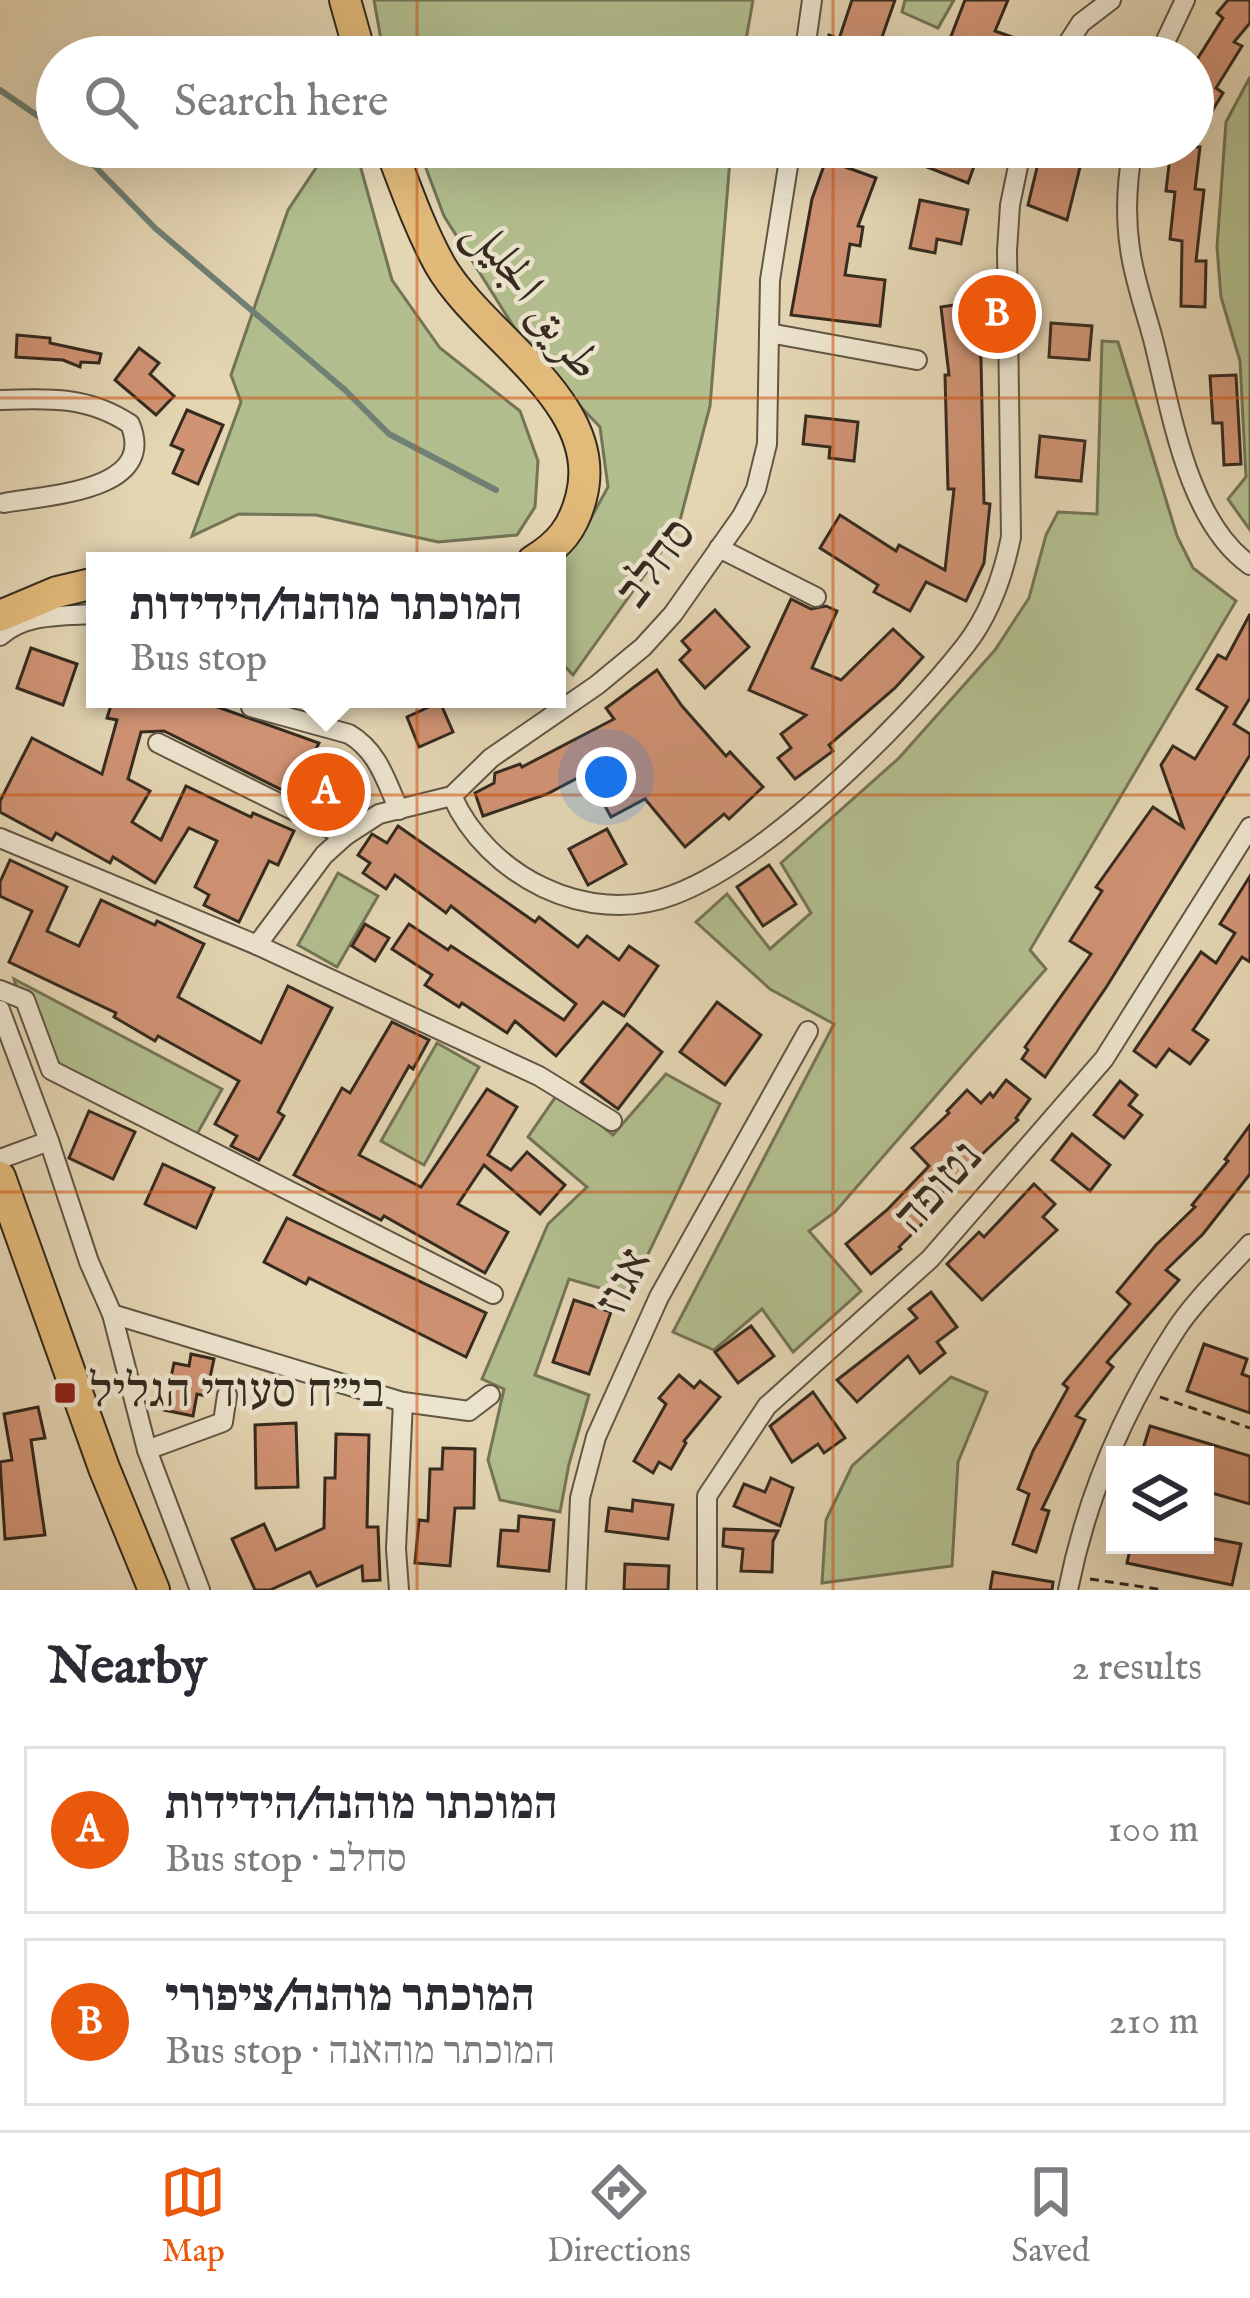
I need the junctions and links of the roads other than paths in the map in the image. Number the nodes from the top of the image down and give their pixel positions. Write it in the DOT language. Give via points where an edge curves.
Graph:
graph roads {
  1 [pos="345,0"];
  2 [pos="812,0"];
  3 [pos="1111,0"];
  4 [pos="1185,0"];
  5 [pos="355,36"];
  6 [pos="807,36"];
  7 [pos="1072,36"];
  8 [pos="1168,36"];
  9 [pos="399,168"];
  10 [pos="787,168"];
  11 [pos="1018,168"];
  12 [pos="1131,168"];
  13 [pos="770,333"];
  14 [pos="917,360"];
  15 [pos="0,400"];
  16 [pos="4,503"];
  17 [pos="719,548"];
  18 [pos="548,552"];
  19 [pos="1250,565"];
  20 [pos="86,585"];
  21 [pos="816,597"];
  22 [pos="86,614"];
  23 [pos="0,616"];
  24 [pos="0,636"];
  25 [pos="566,706"];
  26 [pos="255,708"];
  27 [pos="564,708"];
  28 [pos="158,743"];
  29 [pos="452,796"];
  30 [pos="399,810"];
  31 [pos="1250,827"];
  32 [pos="345,836"];
  33 [pos="0,838"];
  34 [pos="257,944"];
  35 [pos="0,990"];
  36 [pos="0,1010"];
  37 [pos="808,1030"];
  38 [pos="612,1120"];
  39 [pos="49,1142"];
  40 [pos="0,1160"];
  41 [pos="0,1178"];
  42 [pos="0,1211"];
  43 [pos="21,1236"];
  44 [pos="1250,1244"];
  45 [pos="493,1294"];
  46 [pos="112,1314"];
  47 [pos="227,1395"];
  48 [pos="490,1395"];
  49 [pos="403,1402"];
  50 [pos="146,1450"];
  51 [pos="1069,1583"];
  52 [pos="154,1590"];
  53 [pos="200,1590"];
  54 [pos="399,1590"];
  55 [pos="576,1590"];
  56 [pos="707,1590"];
  1 -- 5 [label="main road"];
  2 -- 6 [label="street"];
  3 -- 7 [label="street"];
  4 -- 8 [label="street"];
  9 -- 18 [label="main road, طريق الجليل" via="441,266 549,387 580,440 586,482 577,516"];
  10 -- 13 [label="street, סחלב"];
  11 -- 29 [label="street" via="1007,251 1011,537 1003,575 966,645 821,796 751,852 674,895 585,902 544,888 498,861 464,824"];
  12 -- 19 [label="street" via="1130,250 1184,457 1210,520"];
  13 -- 14 [label="street"];
  13 -- 17 [label="street, סחלב" via="763,466"];
  15 -- 16 [label="street" via="87,402 130,424 137,441 119,476"];
  17 -- 21 [label="street"];
  17 -- 25 [label="street, סחלב" via="643,647"];
  20 -- 23 [label="main road"];
  22 -- 24 [label="street" via="44,616"];
  26 -- 30 [label="street" via="362,742"];
  27 -- 29 [label="street, סחלב"];
  28 -- 32 [label="street"];
  29 -- 30 [label="street, סחלב"];
  30 -- 32 [label="street, סחלב"];
  31 -- 56 [label="street, נטופה" via="1103,1059 930,1258 767,1406 706,1496"];
  32 -- 34 [label="street, סחלב"];
  33 -- 34 [label="street"];
  34 -- 38 [label="street" via="538,1076"];
  35 -- 45 [label="street" via="26,1000 51,1070"];
  36 -- 39 [label="street"];
  37 -- 55 [label="street, אגוז" via="659,1297 596,1437 580,1498"];
  39 -- 40 [label="street"];
  39 -- 46 [label="street"];
  41 -- 43 [label="main road"];
  42 -- 43 [label="street"];
  43 -- 52 [label="main road"];
  44 -- 51 [label="street" via="1179,1324 1141,1391 1099,1474"];
  46 -- 49 [label="street"];
  46 -- 50 [label="street"];
  47 -- 50 [label="street" via="223,1422"];
  48 -- 49 [label="street" via="469,1411"];
  49 -- 54 [label="street"];
  50 -- 53 [label="street"];
}
